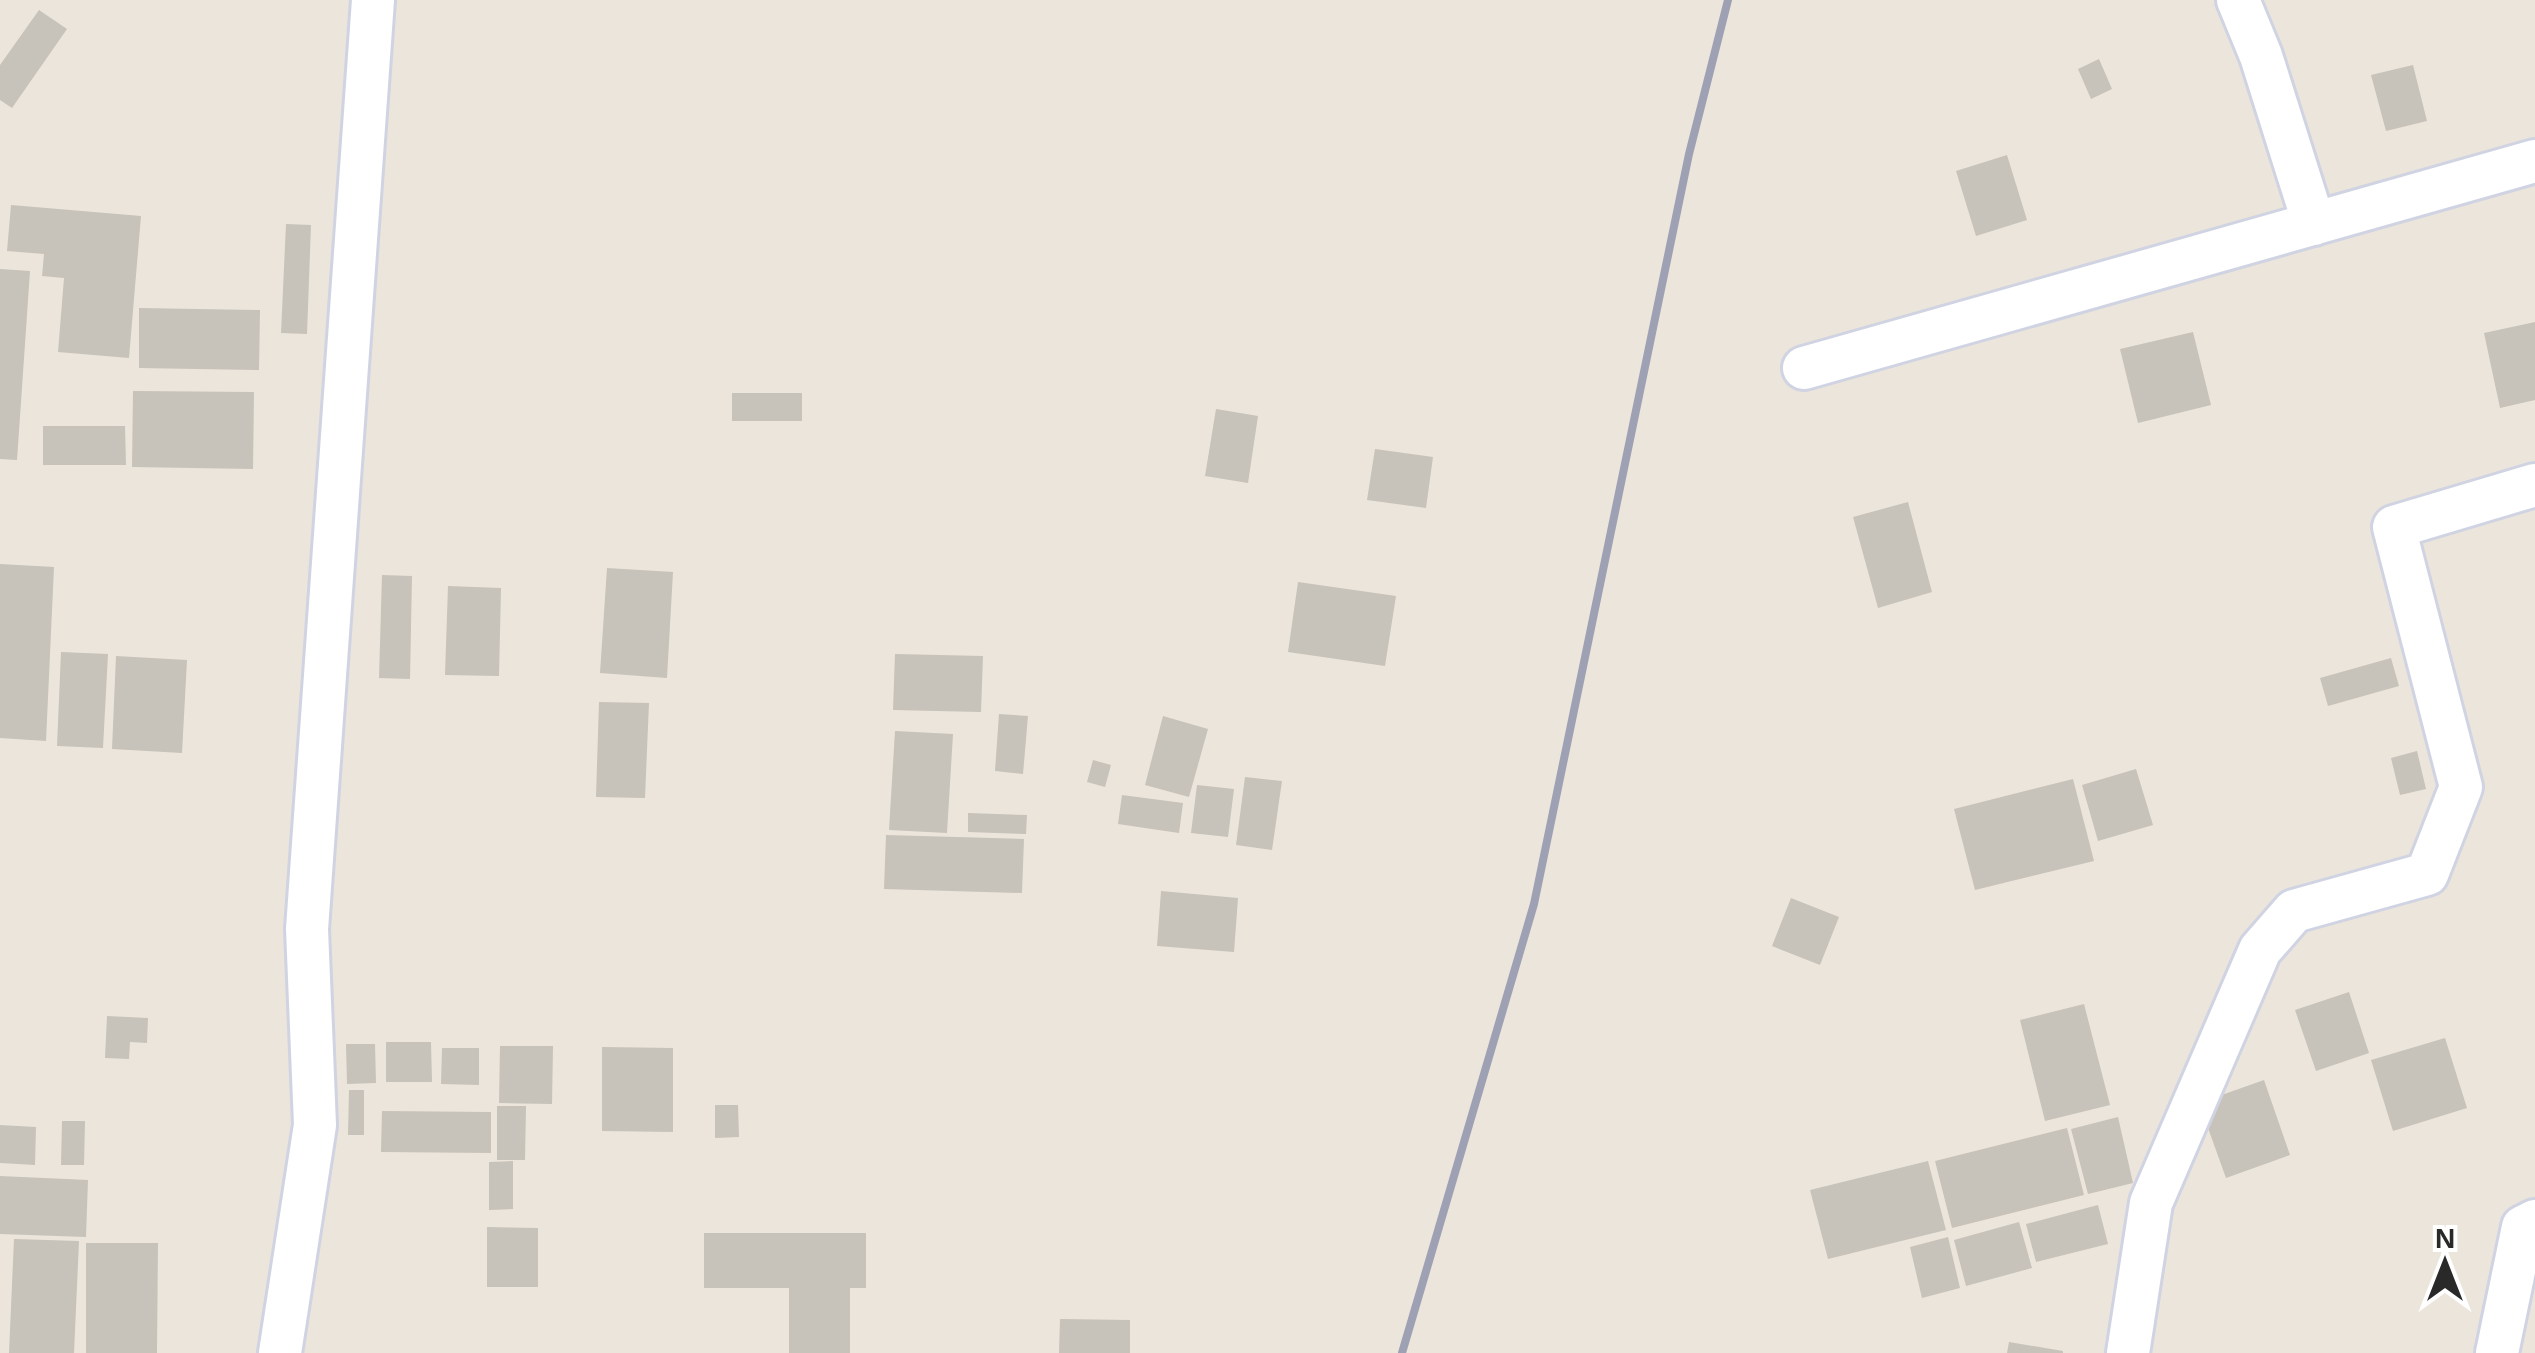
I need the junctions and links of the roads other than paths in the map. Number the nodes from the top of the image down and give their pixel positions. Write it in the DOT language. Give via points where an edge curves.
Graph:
graph roads {
  1 [pos="373,0"];
  2 [pos="2238,0"];
  3 [pos="2535,161"];
  4 [pos="2314,224"];
  5 [pos="1804,368"];
  6 [pos="2535,485"];
  7 [pos="2535,1221"];
  8 [pos="280,1353"];
  9 [pos="2128,1353"];
  10 [pos="2497,1353"];
  1 -- 8 [label="street" via="307,929 315,1125"];
  2 -- 4 [label="street"];
  3 -- 4 [label="street"];
  4 -- 5 [label="street"];
  6 -- 9 [label="street" via="2394,527 2461,787 2427,874 2294,912 2260,950 2151,1203"];
  7 -- 10 [label="street" via="2522,1228"];
}
